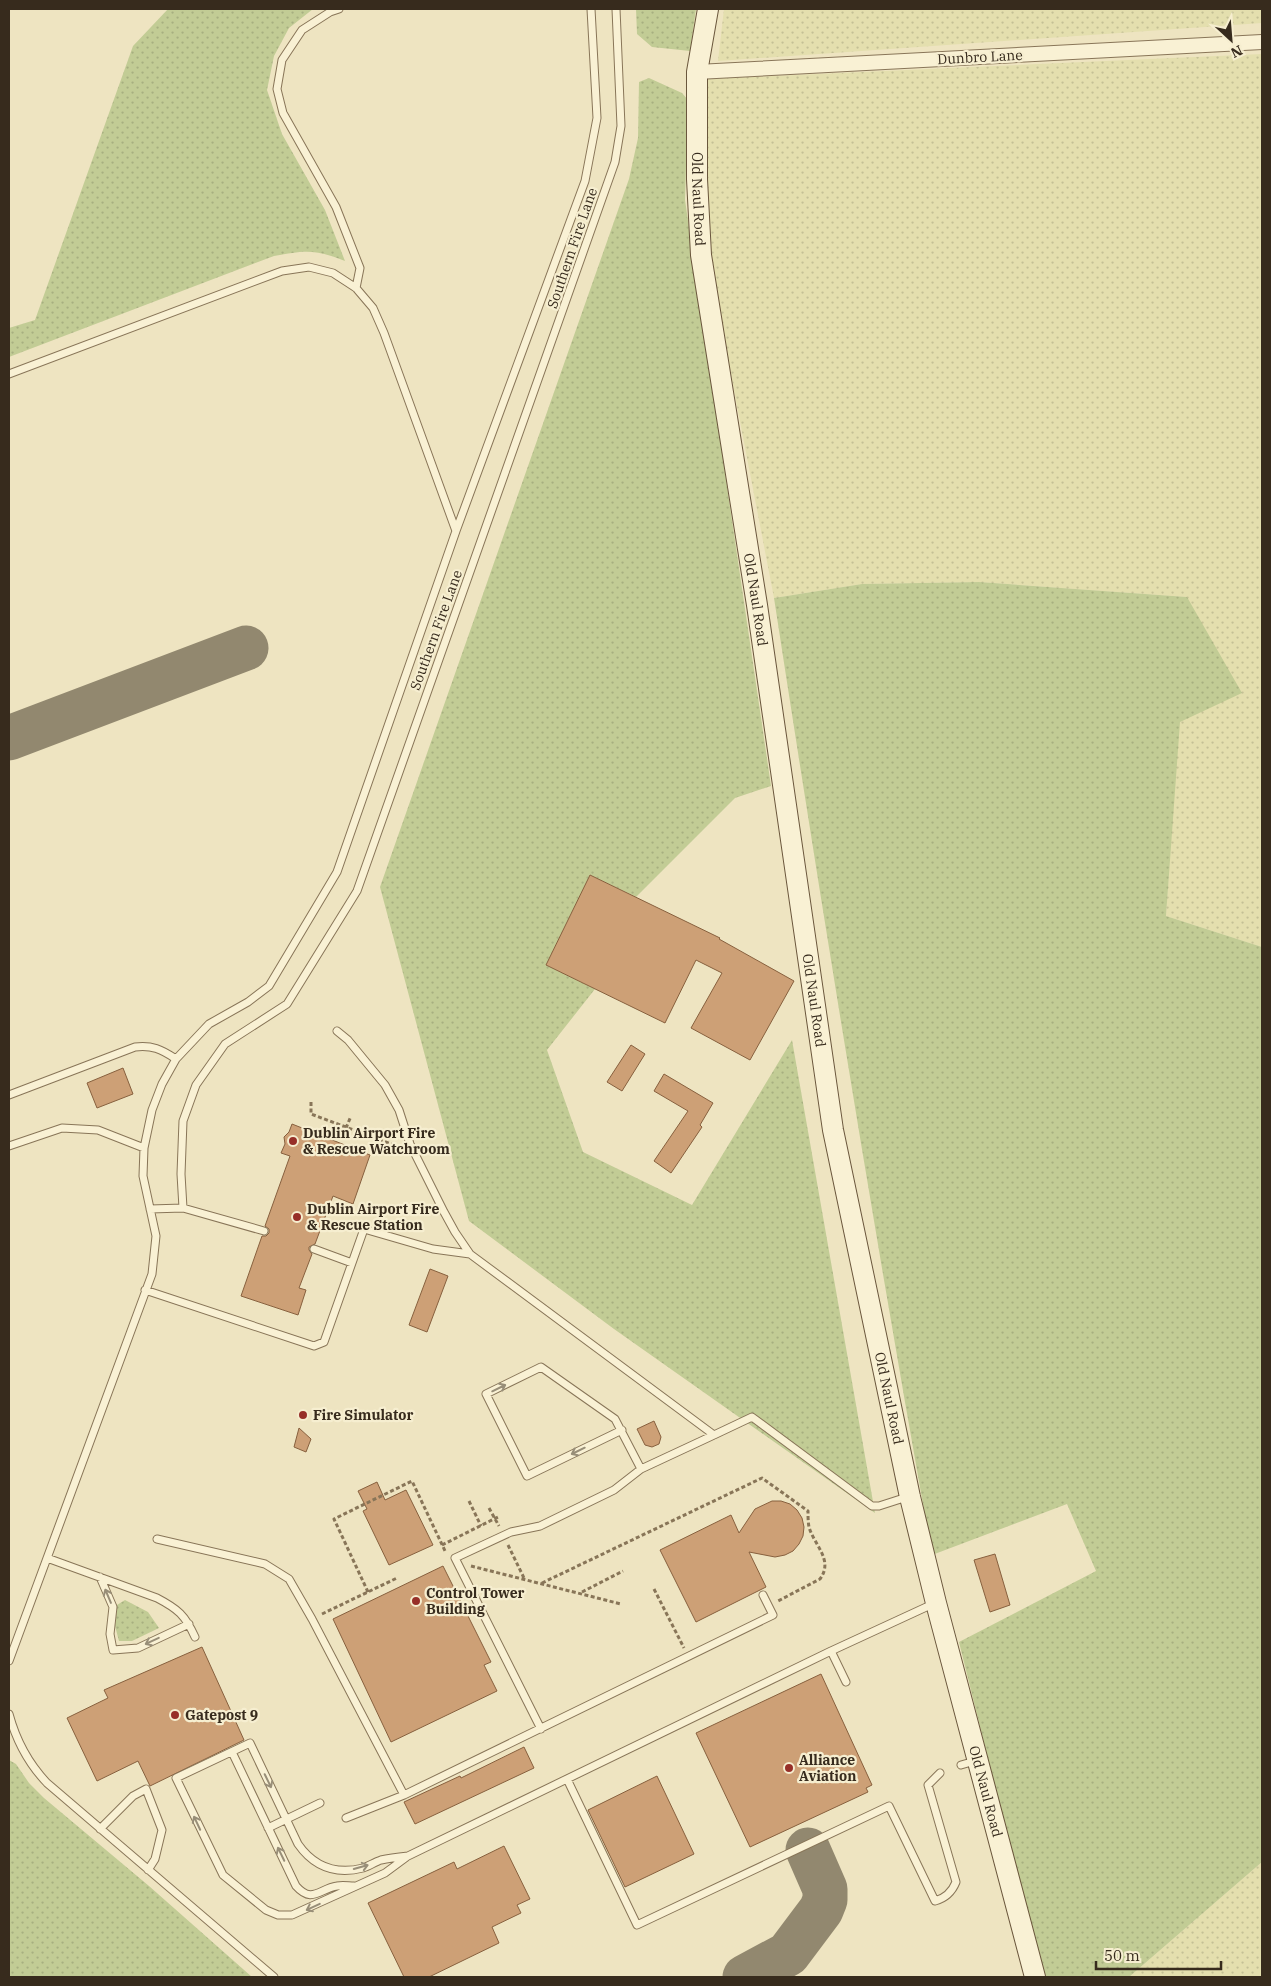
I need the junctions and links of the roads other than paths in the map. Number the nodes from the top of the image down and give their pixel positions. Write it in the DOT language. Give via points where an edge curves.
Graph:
graph roads {
  1 [pos="339,9"];
  2 [pos="592,9"];
  3 [pos="616,9"];
  4 [pos="708,9"];
  5 [pos="1262,42"];
  6 [pos="697,72"];
  7 [pos="356,288"];
  8 [pos="9,374"];
  9 [pos="456,531"];
  10 [pos="337,1031"];
  11 [pos="176,1059"];
  12 [pos="9,1095"];
  13 [pos="9,1146"];
  14 [pos="144,1148"];
  15 [pos="183,1208"];
  16 [pos="150,1209"];
  17 [pos="264,1231"];
  18 [pos="314,1249"];
  19 [pos="470,1254"];
  20 [pos="352,1263"];
  21 [pos="145,1290"];
  22 [pos="622,1430"];
  23 [pos="714,1435"];
  24 [pos="641,1469"];
  25 [pos="910,1496"];
  26 [pos="157,1538"];
  27 [pos="47,1558"];
  28 [pos="100,1577"];
  29 [pos="763,1596"];
  30 [pos="936,1603"];
  31 [pos="189,1624"];
  32 [pos="195,1637"];
  33 [pos="831,1651"];
  34 [pos="9,1661"];
  35 [pos="846,1682"];
  36 [pos="9,1714"];
  37 [pos="540,1729"];
  38 [pos="232,1752"];
  39 [pos="940,1773"];
  40 [pos="567,1779"];
  41 [pos="404,1796"];
  42 [pos="320,1803"];
  43 [pos="346,1818"];
  44 [pos="286,1819"];
  45 [pos="268,1828"];
  46 [pos="100,1829"];
  47 [pos="408,1856"];
  48 [pos="148,1870"];
  49 [pos="357,1886"];
  50 [pos="274,1977"];
  51 [pos="1035,1977"];
  1 -- 7 [label="lane" via="302,30 282,60 277,89 282,113 336,207 360,268"];
  2 -- 9 [label="lane" via="597,118 585,181"];
  3 -- 15 [label="lane, Southern Fire Lane" via="621,126 615,162 357,891 287,1004 226,1044 196,1085 183,1121 180,1174"];
  4 -- 6 [label="main road, Old Naul Road"];
  5 -- 6 [label="street, Dunbro Lane"];
  6 -- 25 [label="main road, Old Naul Road" via="701,255 757,605 833,1130"];
  7 -- 8 [label="lane" via="333,273 309,267 282,271"];
  7 -- 9 [label="lane" via="373,308 384,333"];
  9 -- 11 [label="lane" via="336,872 269,986 209,1024"];
  10 -- 19 [label="lane" via="385,1084 399,1110 410,1144 444,1212"];
  11 -- 12 [label="lane" via="160,1048 135,1047"];
  11 -- 14 [label="lane" via="158,1093"];
  13 -- 14 [label="lane" via="62,1128 98,1130"];
  14 -- 16 [label="lane" via="143,1176"];
  15 -- 16 [label="lane"];
  15 -- 17 [label="lane"];
  16 -- 21 [label="lane" via="156,1236 152,1274"];
  18 -- 20 [label="lane"];
  19 -- 20 [label="lane" via="433,1249 364,1229"];
  19 -- 23 [label="lane"];
  20 -- 21 [label="lane" via="324,1342 314,1346"];
  21 -- 27 [label="lane"];
  22 -- 22 [label="lane, one-way" via="527,1476 486,1394 541,1367 614,1419"];
  22 -- 24 [label="lane"];
  23 -- 24 [label="lane"];
  23 -- 25 [label="lane" via="752,1417 872,1506"];
  24 -- 37 [label="lane" via="614,1490 540,1526 511,1532 455,1558"];
  25 -- 30 [label="main road, Old Naul Road"];
  26 -- 41 [label="lane" via="265,1564 289,1579"];
  27 -- 28 [label="lane"];
  27 -- 34 [label="lane"];
  28 -- 31 [label="lane" via="157,1598 182,1613"];
  31 -- 28 [label="lane, one-way" via="138,1648 113,1650 110,1634 112,1607"];
  29 -- 37 [label="lane" via="773,1615"];
  30 -- 33 [label="lane"];
  30 -- 51 [label="main road, Old Naul Road" via="969,1762"];
  31 -- 32 [label="lane"];
  33 -- 35 [label="lane"];
  33 -- 40 [label="lane"];
  36 -- 46 [label="lane" via="35,1771"];
  37 -- 41 [label="lane"];
  38 -- 44 [label="lane, one-way" via="250,1743"];
  38 -- 45 [label="lane"];
  49 -- 38 [label="lane, one-way" via="292,1915 278,1915 266,1910 223,1875 176,1778"];
  39 -- 40 [label="lane" via="928,1785 956,1882 953,1891 941,1899 935,1901 889,1806 637,1925"];
  40 -- 47 [label="lane"];
  41 -- 43 [label="lane"];
  42 -- 44 [label="lane"];
  44 -- 45 [label="lane"];
  44 -- 47 [label="lane, one-way" via="306,1856 325,1867 350,1871"];
  49 -- 45 [label="lane, one-way" via="337,1886 315,1895 302,1893"];
  46 -- 48 [label="lane"];
  46 -- 48 [label="lane" via="133,1796 146,1789 162,1830 155,1859"];
  47 -- 49 [label="lane" via="385,1873"];
  48 -- 50 [label="lane"];
}
